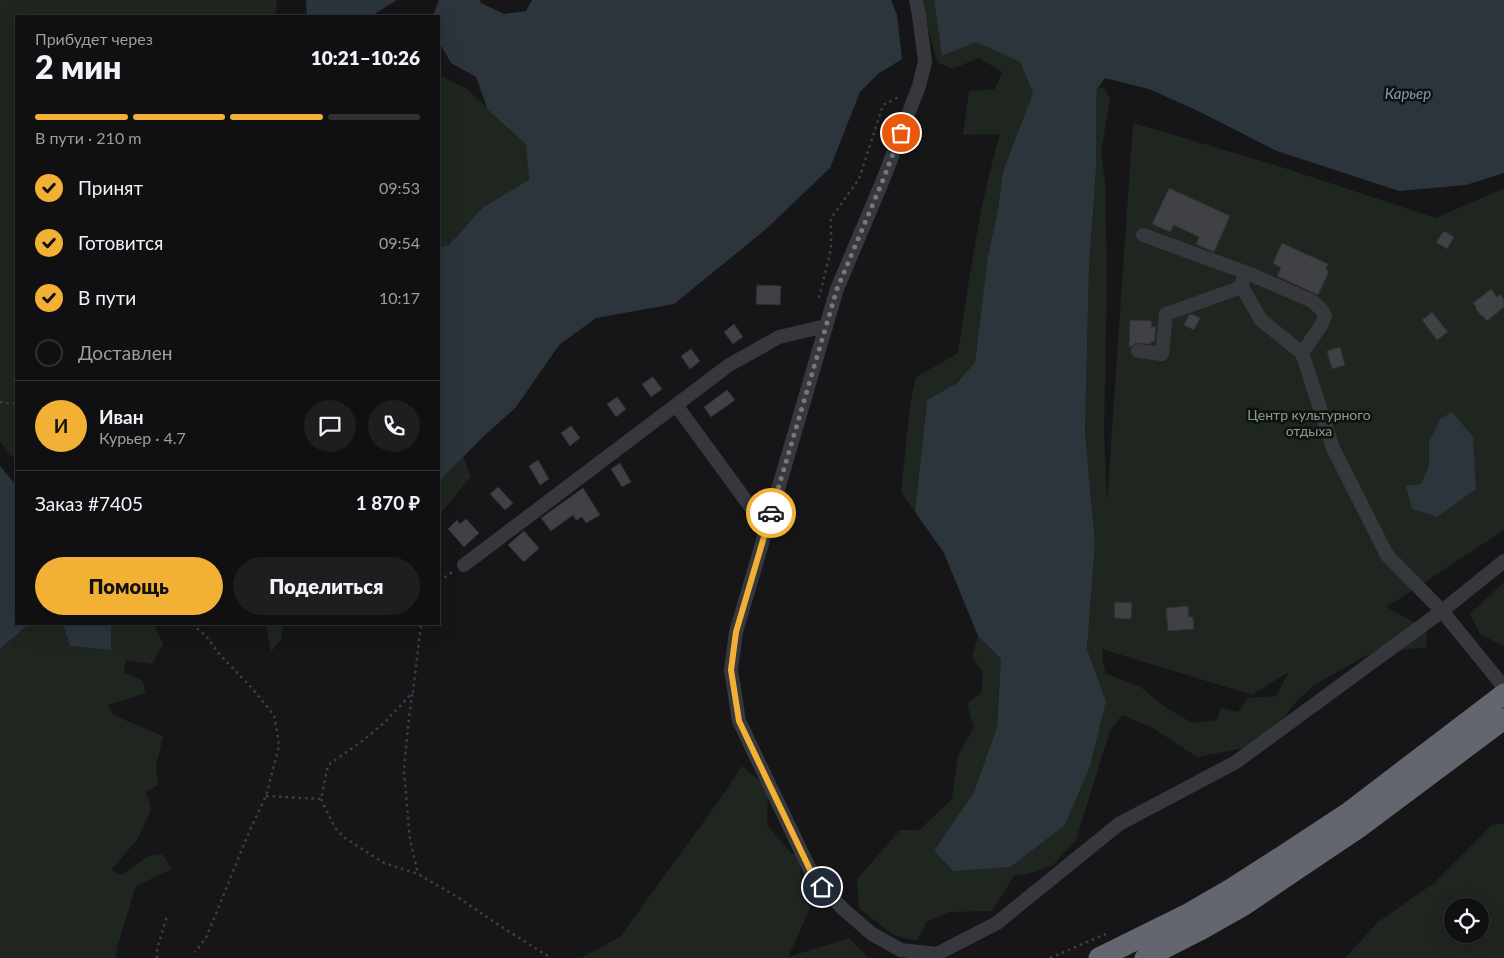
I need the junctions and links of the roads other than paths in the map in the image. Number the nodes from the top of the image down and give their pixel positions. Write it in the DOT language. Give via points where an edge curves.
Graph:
graph roads {
  1 [pos="916,0"];
  2 [pos="1143,235"];
  3 [pos="1244,272"];
  4 [pos="1242,287"];
  5 [pos="826,326"];
  6 [pos="1138,351"];
  7 [pos="1302,353"];
  8 [pos="676,405"];
  9 [pos="766,528"];
  10 [pos="1504,560"];
  11 [pos="464,565"];
  12 [pos="1442,611"];
  13 [pos="1504,688"];
  14 [pos="1504,694"];
  15 [pos="1504,719"];
  16 [pos="1100,958"];
  17 [pos="1145,958"];
  1 -- 5 [label="lane" via="925,62 919,86 837,289"];
  2 -- 3 [label="lane"];
  3 -- 4 [label="lane"];
  3 -- 7 [label="lane" via="1312,301 1321,309 1325,316 1322,324"];
  4 -- 6 [label="lane" via="1166,314 1162,354"];
  4 -- 7 [label="lane" via="1261,320"];
  5 -- 8 [label="lane" via="779,337 729,365"];
  5 -- 9 [label="lane"];
  7 -- 12 [label="lane" via="1333,448 1387,555"];
  8 -- 9 [label="lane"];
  8 -- 11 [label="lane"];
  9 -- 12 [label="lane" via="736,632 731,670 739,721 813,876 872,934 900,950 936,954 997,923 1119,824 1236,762"];
  10 -- 12 [label="lane"];
  12 -- 13 [label="lane"];
  14 -- 16 [label="highway" via="1348,813 1284,856 1186,915"];
  15 -- 17 [label="highway" via="1294,872 1198,931"];
}
